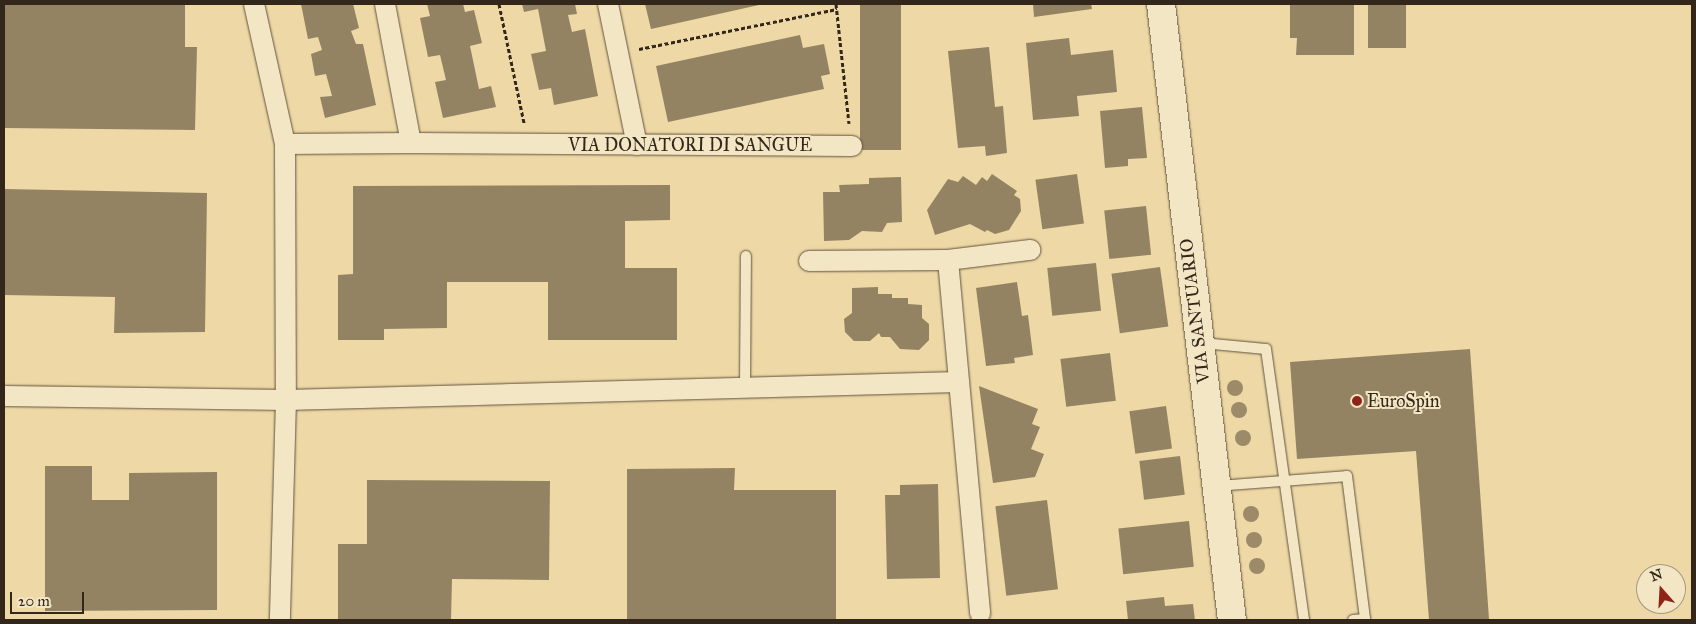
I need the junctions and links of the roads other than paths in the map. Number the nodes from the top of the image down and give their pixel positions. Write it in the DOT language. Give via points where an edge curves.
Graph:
graph roads {
  1 [pos="254,4"];
  2 [pos="385,4"];
  3 [pos="608,4"];
  4 [pos="1161,4"];
  5 [pos="411,143"];
  6 [pos="285,144"];
  7 [pos="637,145"];
  8 [pos="852,146"];
  9 [pos="1030,250"];
  10 [pos="746,256"];
  11 [pos="948,260"];
  12 [pos="809,261"];
  13 [pos="1198,342"];
  14 [pos="959,382"];
  15 [pos="745,388"];
  16 [pos="4,396"];
  17 [pos="286,400"];
  18 [pos="1284,483"];
  19 [pos="1216,486"];
  20 [pos="980,614"];
  21 [pos="1233,619"];
  22 [pos="280,620"];
  23 [pos="1304,620"];
  24 [pos="1353,620"];
  1 -- 6 [label="street"];
  2 -- 5 [label="street"];
  3 -- 7 [label="street"];
  4 -- 13 [label="street, VIA SANTUARIO"];
  5 -- 6 [label="street, VIA DONATORI DI SANGUE"];
  5 -- 7 [label="street, VIA DONATORI DI SANGUE"];
  6 -- 17 [label="street"];
  7 -- 8 [label="street, VIA DONATORI DI SANGUE"];
  9 -- 11 [label="street"];
  10 -- 15 [label="lane"];
  11 -- 12 [label="street"];
  11 -- 14 [label="street"];
  13 -- 18 [label="lane" via="1266,349"];
  13 -- 19 [label="street, VIA SANTUARIO"];
  14 -- 15 [label="street"];
  14 -- 20 [label="street"];
  15 -- 17 [label="street"];
  16 -- 17 [label="street"];
  17 -- 22 [label="street"];
  18 -- 19 [label="lane"];
  18 -- 23 [label="lane"];
  18 -- 24 [label="lane" via="1347,476 1365,619"];
  19 -- 21 [label="street, VIA SANTUARIO"];
}
